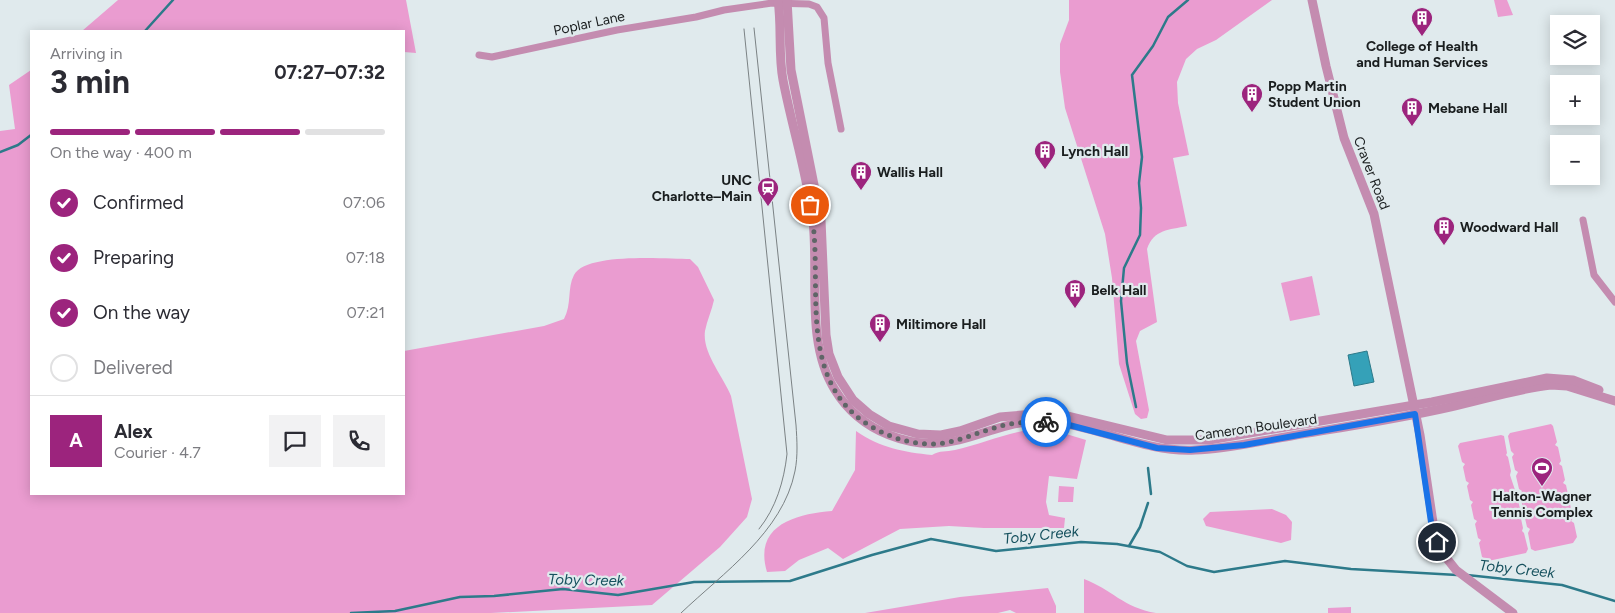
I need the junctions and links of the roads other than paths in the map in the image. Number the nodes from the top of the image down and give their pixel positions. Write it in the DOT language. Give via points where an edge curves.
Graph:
graph roads {
  1 [pos="1312,0"];
  2 [pos="783,2"];
  3 [pos="479,55"];
  4 [pos="841,130"];
  5 [pos="1583,220"];
  6 [pos="818,233"];
  7 [pos="1615,302"];
  8 [pos="1615,397"];
  9 [pos="1615,402"];
  10 [pos="1413,404"];
  11 [pos="1415,414"];
  12 [pos="1513,613"];
  1 -- 10 [label="street, Craver Road" via="1344,138 1374,214"];
  2 -- 3 [label="street, Poplar Lane" via="640,25 492,56"];
  2 -- 4 [label="street, Poplar Lane" via="814,5 822,14"];
  2 -- 6 [label="street, Cameron Boulevard" via="790,70"];
  5 -- 7 [label="street" via="1594,275"];
  6 -- 10 [label="street, Cameron Boulevard" via="826,335 833,365 845,389 859,406 879,421 903,431 946,434 1000,417 1039,412 1167,440 1209,440"];
  6 -- 11 [label="street, Cameron Boulevard" via="818,343 826,373 836,393 856,415 897,438 928,444 945,443 1001,426 1043,421 1157,448 1198,450 1244,445"];
  8 -- 10 [label="street, Cameron Boulevard" via="1572,380 1551,377"];
  9 -- 11 [label="street, Cameron Boulevard" via="1567,386 1551,385"];
  10 -- 11 [label="street, Craver Road"];
  11 -- 12 [label="street, Craver Road" via="1431,522 1441,549 1460,574"];
}
